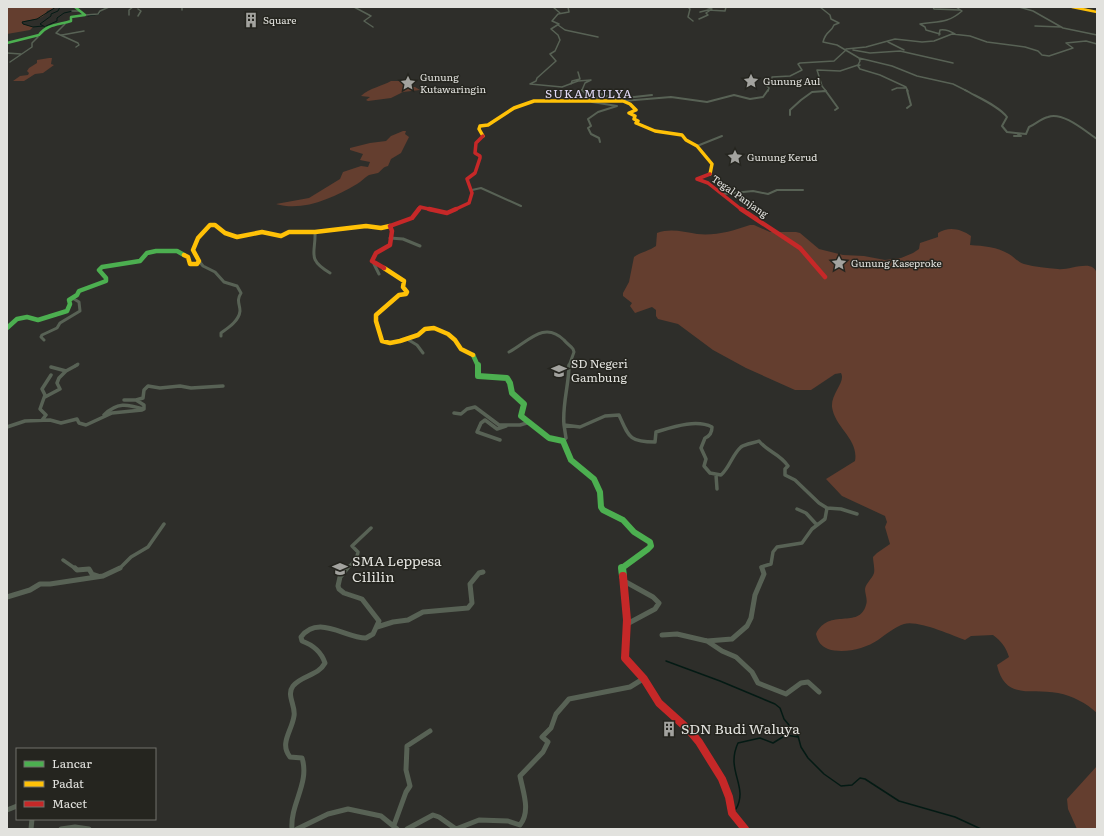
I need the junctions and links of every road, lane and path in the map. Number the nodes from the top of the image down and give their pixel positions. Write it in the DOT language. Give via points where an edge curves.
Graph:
graph roads {
  1 [pos="109,7"];
  2 [pos="134,7"];
  3 [pos="162,7"];
  4 [pos="182,7"];
  5 [pos="354,7"];
  6 [pos="553,7"];
  7 [pos="568,7"];
  8 [pos="688,7"];
  9 [pos="706,7"];
  10 [pos="726,7"];
  11 [pos="820,7"];
  12 [pos="934,7"];
  13 [pos="956,7"];
  14 [pos="1019,7"];
  15 [pos="1072,7"];
  16 [pos="1082,8"];
  17 [pos="182,10"];
  18 [pos="711,10"];
  19 [pos="961,10"];
  20 [pos="700,12"];
  21 [pos="1097,12"];
  22 [pos="560,13"];
  23 [pos="80,14"];
  24 [pos="129,15"];
  25 [pos="138,16"];
  26 [pos="700,19"];
  27 [pos="693,21"];
  28 [pos="65,24"];
  29 [pos="558,25"];
  30 [pos="1035,26"];
  31 [pos="373,27"];
  32 [pos="1062,28"];
  33 [pos="84,31"];
  34 [pos="940,34"];
  35 [pos="955,34"];
  36 [pos="62,35"];
  37 [pos="1097,35"];
  38 [pos="35,36"];
  39 [pos="598,37"];
  40 [pos="935,40"];
  41 [pos="888,42"];
  42 [pos="7,43"];
  43 [pos="1097,44"];
  44 [pos="76,47"];
  45 [pos="846,49"];
  46 [pos="7,53"];
  47 [pos="908,53"];
  48 [pos="22,54"];
  49 [pos="859,58"];
  50 [pos="10,62"];
  51 [pos="953,63"];
  52 [pos="860,64"];
  53 [pos="578,72"];
  54 [pos="906,73"];
  55 [pos="919,74"];
  56 [pos="570,85"];
  57 [pos="907,88"];
  58 [pos="892,90"];
  59 [pos="826,91"];
  60 [pos="608,95"];
  61 [pos="652,95"];
  62 [pos="677,95"];
  63 [pos="671,97"];
  64 [pos="622,100"];
  65 [pos="590,101"];
  66 [pos="907,108"];
  67 [pos="835,110"];
  68 [pos="790,115"];
  69 [pos="1013,133"];
  70 [pos="722,136"];
  71 [pos="1015,136"];
  72 [pos="1097,139"];
  73 [pos="600,142"];
  74 [pos="697,146"];
  75 [pos="472,190"];
  76 [pos="803,190"];
  77 [pos="723,194"];
  78 [pos="521,206"];
  79 [pos="390,226"];
  80 [pos="315,232"];
  81 [pos="390,238"];
  82 [pos="420,246"];
  83 [pos="200,261"];
  84 [pos="372,261"];
  85 [pos="330,273"];
  86 [pos="379,274"];
  87 [pos="825,277"];
  88 [pos="74,297"];
  89 [pos="7,328"];
  90 [pos="221,336"];
  91 [pos="407,339"];
  92 [pos="44,340"];
  93 [pos="509,352"];
  94 [pos="423,353"];
  95 [pos="78,364"];
  96 [pos="51,367"];
  97 [pos="66,371"];
  98 [pos="51,375"];
  99 [pos="223,386"];
  100 [pos="45,397"];
  101 [pos="124,400"];
  102 [pos="136,400"];
  103 [pos="144,409"];
  104 [pos="454,413"];
  105 [pos="104,415"];
  106 [pos="41,421"];
  107 [pos="530,422"];
  108 [pos="565,425"];
  109 [pos="507,426"];
  110 [pos="7,427"];
  111 [pos="497,429"];
  112 [pos="495,438"];
  113 [pos="500,440"];
  114 [pos="562,441"];
  115 [pos="716,475"];
  116 [pos="718,488"];
  117 [pos="827,508"];
  118 [pos="797,510"];
  119 [pos="857,514"];
  120 [pos="164,524"];
  121 [pos="817,525"];
  122 [pos="371,528"];
  123 [pos="63,560"];
  124 [pos="483,572"];
  125 [pos="103,576"];
  126 [pos="624,581"];
  127 [pos="7,597"];
  128 [pos="627,624"];
  129 [pos="377,627"];
  130 [pos="662,634"];
  131 [pos="707,641"];
  132 [pos="644,679"];
  133 [pos="819,692"];
  134 [pos="430,731"];
  135 [pos="395,827"];
  136 [pos="467,827"];
  137 [pos="61,829"];
  138 [pos="89,829"];
  139 [pos="292,829"];
  140 [pos="297,829"];
  141 [pos="407,829"];
  142 [pos="745,829"];
  1 -- 23 [label="street" via="94,16"];
  2 -- 3 [label="street"];
  2 -- 24 [label="street" via="129,10"];
  2 -- 25 [label="street" via="141,11"];
  4 -- 17 [label="street"];
  5 -- 31 [label="street" via="371,16 364,21"];
  6 -- 22 [label="street"];
  7 -- 22 [label="street" via="569,12"];
  8 -- 27 [label="street" via="688,17"];
  9 -- 18 [label="street"];
  10 -- 18 [label="street" via="724,11"];
  11 -- 45 [label="street" via="832,20 839,23 825,34 823,42"];
  12 -- 19 [label="street" via="939,10"];
  13 -- 19 [label="street"];
  14 -- 32 [label="street" via="1034,11"];
  15 -- 16 [label="street"];
  16 -- 21 [label="street"];
  18 -- 20 [label="street"];
  18 -- 26 [label="street"];
  19 -- 34 [label="street" via="958,16 946,22 920,24 926,30"];
  22 -- 29 [label="street" via="552,21"];
  23 -- 28 [label="street" via="71,17 71,21"];
  28 -- 36 [label="street" via="56,32"];
  28 -- 38 [label="street" via="50,25"];
  29 -- 39 [label="street" via="565,30"];
  29 -- 56 [label="street" via="551,29 560,40 555,51 550,54 556,61 530,84 562,87"];
  30 -- 32 [label="street"];
  32 -- 37 [label="street"];
  33 -- 36 [label="street"];
  34 -- 35 [label="street" via="940,30 945,29"];
  34 -- 40 [label="street"];
  35 -- 40 [label="street"];
  35 -- 43 [label="street" via="988,42 1025,46 1049,56 1073,48 1066,43 1086,41"];
  36 -- 44 [label="street" via="78,43"];
  38 -- 42 [label="street"];
  38 -- 48 [label="street" via="38,37 32,46"];
  40 -- 41 [label="street" via="925,42 897,39"];
  41 -- 45 [label="street"];
  41 -- 47 [label="street"];
  45 -- 47 [label="street" via="870,53"];
  45 -- 49 [label="street"];
  45 -- 63 [label="street" via="834,61 800,63 798,64 802,70 792,76 772,77 772,81 766,85 769,88 768,92 761,97 750,99 734,95 708,102"];
  46 -- 48 [label="street"];
  47 -- 51 [label="street"];
  48 -- 50 [label="street"];
  49 -- 52 [label="street"];
  49 -- 54 [label="street" via="892,66"];
  52 -- 57 [label="street" via="860,69"];
  52 -- 59 [label="street" via="840,71 817,70"];
  53 -- 56 [label="street" via="580,79 571,81"];
  54 -- 55 [label="street"];
  54 -- 69 [label="street" via="954,84 989,103 1005,114 1007,117 1003,128"];
  56 -- 65 [label="street" via="578,81 591,80 585,83 582,90 590,97"];
  57 -- 58 [label="street"];
  57 -- 66 [label="street" via="907,100 911,105"];
  59 -- 67 [label="street" via="838,108"];
  59 -- 68 [label="street" via="812,92 803,97 796,107 790,110"];
  60 -- 64 [label="street"];
  60 -- 64 [label="street"];
  60 -- 65 [label="street" via="601,94"];
  61 -- 64 [label="street"];
  62 -- 63 [label="street"];
  63 -- 64 [label="street"];
  64 -- 65 [label="street"];
  64 -- 74 [label="street, Tegal Panjang" via="636,110 628,113 635,116 634,119 638,121 636,123 655,131 680,135"];
  65 -- 73 [label="street" via="617,106 598,112 588,119 590,132 599,138"];
  65 -- 75 [label="street" via="534,101 514,108 488,125 480,126 483,136 475,143 474,152 481,158 475,173 467,179"];
  69 -- 71 [label="street" via="1021,136"];
  69 -- 72 [label="street" via="1026,134 1029,127 1039,121 1049,116 1061,116"];
  70 -- 74 [label="street"];
  74 -- 77 [label="street, Tegal Panjang" via="712,164 709,175 697,178"];
  75 -- 78 [label="street" via="481,188"];
  75 -- 79 [label="street" via="470,203 465,206 447,213 435,212 422,206 412,218"];
  76 -- 77 [label="street" via="778,190 769,194 753,190"];
  77 -- 87 [label="street, Tegal Panjang" via="745,212 800,248"];
  79 -- 80 [label="street" via="364,226"];
  79 -- 81 [label="street"];
  80 -- 83 [label="street" via="289,232 281,236 261,232 240,237 229,236 215,225 211,225 198,238 193,250"];
  80 -- 85 [label="street" via="315,261"];
  81 -- 82 [label="street" via="403,239"];
  81 -- 84 [label="street" via="390,245 374,253"];
  83 -- 88 [label="street" via="190,264 188,257 177,251 150,252 140,261 100,268 98,270 106,281 80,290"];
  83 -- 90 [label="street" via="224,282 237,286 241,292 237,302 240,309 238,316"];
  84 -- 86 [label="street"];
  84 -- 91 [label="street" via="404,281 403,287 407,292 398,296 376,315 382,341 387,343"];
  88 -- 89 [label="street" via="69,300 67,312 38,320 20,318"];
  88 -- 92 [label="street" via="79,302 80,312 60,323 56,329 42,335"];
  91 -- 94 [label="street" via="417,345"];
  91 -- 107 [label="street" via="425,329 446,334 462,349 476,357 479,363 478,376 504,377 510,380 513,394 524,404 520,415"];
  93 -- 108 [label="street" via="533,335 552,331 558,333 573,347 574,354 569,364 569,382 563,414"];
  95 -- 97 [label="street"];
  96 -- 97 [label="street"];
  97 -- 100 [label="street" via="58,380 60,388"];
  98 -- 100 [label="street" via="42,389"];
  99 -- 102 [label="street" via="151,386 144,390 143,398"];
  100 -- 106 [label="street" via="40,409 46,417"];
  101 -- 102 [label="street"];
  102 -- 103 [label="street" via="144,405"];
  103 -- 105 [label="street" via="139,412 127,411"];
  103 -- 105 [label="street" via="128,404 111,408"];
  104 -- 109 [label="street" via="461,414 475,407 495,423"];
  105 -- 106 [label="street" via="86,425 79,423 77,419 60,423"];
  106 -- 110 [label="street" via="25,421"];
  107 -- 109 [label="street"];
  107 -- 114 [label="street" via="549,438"];
  108 -- 114 [label="street" via="566,438"];
  108 -- 115 [label="street" via="578,427 609,414 616,414 622,420 628,434 641,443 655,442 657,431 677,425 708,424 712,431 702,443 701,450 706,459 705,468"];
  109 -- 111 [label="street"];
  111 -- 112 [label="street"];
  111 -- 112 [label="street" via="485,420 477,432"];
  112 -- 113 [label="street"];
  114 -- 126 [label="street" via="571,460 594,479 600,492 603,510 622,520 634,532 650,542 651,546 648,549 623,566"];
  115 -- 116 [label="street"];
  115 -- 117 [label="street" via="721,475 727,470 732,458 742,446 759,442 783,459 788,466 784,470 785,475 795,480 812,498"];
  117 -- 119 [label="street"];
  117 -- 121 [label="street" via="825,519"];
  118 -- 121 [label="street" via="806,513"];
  120 -- 125 [label="street" via="148,547 131,557 122,568"];
  121 -- 131 [label="street" via="802,543 774,548 771,564 761,567 764,574 755,595 751,618 744,629 732,639"];
  122 -- 129 [label="street" via="352,546 358,552 357,559 343,573 338,586 345,594 359,597 364,601 380,619"];
  123 -- 125 [label="street" via="77,570 90,569 92,574"];
  124 -- 129 [label="street" via="470,584 472,603 468,608 423,612 408,620"];
  125 -- 127 [label="street" via="40,584"];
  126 -- 128 [label="street"];
  126 -- 128 [label="street" via="659,603 655,609"];
  128 -- 132 [label="street" via="625,658"];
  129 -- 139 [label="street" via="371,637 366,638 312,626 302,634 302,641 320,652 325,663 320,670 303,678 290,690 295,712 286,739 286,749 290,757 302,758 305,771 291,819"];
  130 -- 131 [label="street" via="678,634"];
  131 -- 133 [label="street" via="736,657 752,672 758,683 767,684 786,694 800,683 808,682"];
  132 -- 136 [label="street" via="630,687 571,698 563,705 556,714 551,728 542,737 548,742 545,749 520,776 526,806 521,824 482,820"];
  132 -- 142 [label="street" via="659,703 689,730 703,748 722,779 732,813"];
  134 -- 135 [label="street" via="407,746 406,774 410,786"];
  135 -- 140 [label="street" via="374,812 360,812 348,808"];
  136 -- 141 [label="street" via="456,829 433,815"];
  137 -- 138 [label="street" via="75,826"];
}
